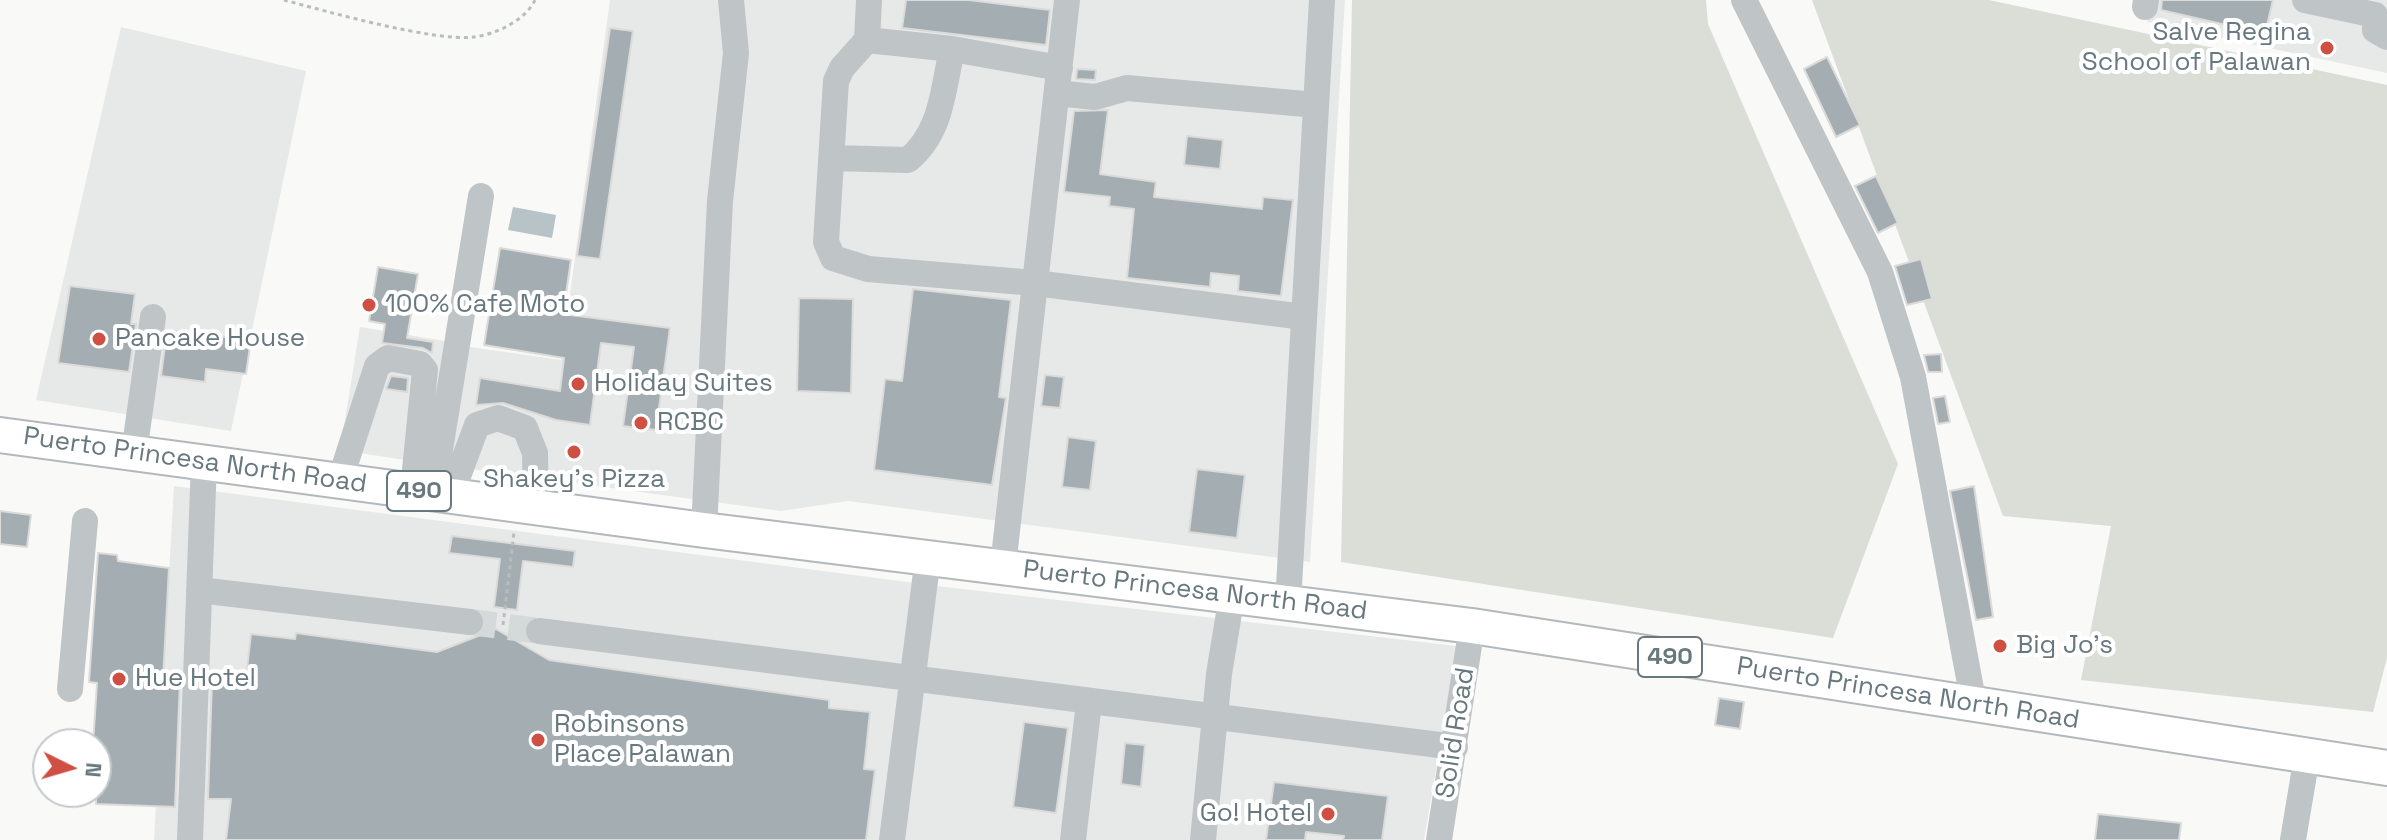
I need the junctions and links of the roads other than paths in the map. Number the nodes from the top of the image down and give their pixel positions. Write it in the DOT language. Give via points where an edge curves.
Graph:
graph roads {
  1 [pos="731,0"];
  2 [pos="869,0"];
  3 [pos="1067,0"];
  4 [pos="1322,0"];
  5 [pos="1744,0"];
  6 [pos="2305,0"];
  7 [pos="2380,17"];
  8 [pos="867,40"];
  9 [pos="952,49"];
  10 [pos="1058,80"];
  11 [pos="1316,105"];
  12 [pos="833,158"];
  13 [pos="481,196"];
  14 [pos="1035,283"];
  15 [pos="153,317"];
  16 [pos="1304,317"];
  17 [pos="0,435"];
  18 [pos="134,453"];
  19 [pos="204,461"];
  20 [pos="340,480"];
  21 [pos="432,493"];
  22 [pos="526,506"];
  23 [pos="85,521"];
  24 [pos="704,530"];
  25 [pos="928,557"];
  26 [pos="1003,566"];
  27 [pos="199,590"];
  28 [pos="1232,595"];
  29 [pos="1288,604"];
  30 [pos="470,622"];
  31 [pos="1472,626"];
  32 [pos="539,631"];
  33 [pos="913,680"];
  34 [pos="70,689"];
  35 [pos="1089,702"];
  36 [pos="1974,705"];
  37 [pos="1214,718"];
  38 [pos="1455,747"];
  39 [pos="2307,756"];
  40 [pos="2387,768"];
  41 [pos="190,840"];
  42 [pos="892,840"];
  43 [pos="1073,840"];
  44 [pos="1203,840"];
  45 [pos="1439,840"];
  46 [pos="2293,840"];
  1 -- 24 [label="street" via="736,53 720,201"];
  2 -- 8 [label="street"];
  3 -- 10 [label="street"];
  4 -- 11 [label="street"];
  5 -- 36 [label="street" via="1880,272 1913,377"];
  6 -- 7 [label="street"];
  8 -- 9 [label="street"];
  8 -- 12 [label="street" via="838,74"];
  9 -- 10 [label="street"];
  9 -- 12 [label="street" via="936,126 922,148 908,160"];
  10 -- 11 [label="street" via="1095,97 1127,88"];
  10 -- 14 [label="street"];
  11 -- 16 [label="street"];
  12 -- 14 [label="street" via="826,242 833,258 868,269"];
  13 -- 21 [label="street"];
  14 -- 16 [label="street"];
  14 -- 26 [label="street"];
  15 -- 18 [label="street"];
  16 -- 29 [label="street"];
  17 -- 18 [label="main road, Puerto Princesa North Road / 490"];
  18 -- 19 [label="main road, Puerto Princesa North Road / 490"];
  19 -- 20 [label="main road, Puerto Princesa North Road / 490"];
  19 -- 27 [label="street"];
  20 -- 21 [label="main road, Puerto Princesa North Road / 490"];
  20 -- 21 [label="street" via="377,366 388,358 420,364 425,370"];
  21 -- 22 [label="main road, Puerto Princesa North Road / 490"];
  21 -- 22 [label="street" via="477,425 498,418 525,428 535,453"];
  22 -- 24 [label="main road, Puerto Princesa North Road / 490"];
  23 -- 34 [label="street"];
  24 -- 25 [label="main road, Puerto Princesa North Road / 490"];
  25 -- 26 [label="main road, Puerto Princesa North Road / 490"];
  25 -- 33 [label="street"];
  26 -- 28 [label="main road, Puerto Princesa North Road / 490"];
  27 -- 30 [label="street"];
  27 -- 41 [label="street"];
  28 -- 29 [label="main road, Puerto Princesa North Road / 490"];
  28 -- 37 [label="street"];
  29 -- 31 [label="main road, Puerto Princesa North Road / 490"];
  31 -- 36 [label="main road, Puerto Princesa North Road / 490"];
  31 -- 38 [label="street, Solid Road"];
  32 -- 33 [label="street"];
  33 -- 35 [label="street"];
  33 -- 42 [label="street"];
  35 -- 37 [label="street"];
  35 -- 43 [label="street"];
  36 -- 39 [label="main road, Puerto Princesa North Road / 490"];
  37 -- 38 [label="street"];
  37 -- 44 [label="street"];
  38 -- 45 [label="street, Solid Road"];
  39 -- 40 [label="main road, Puerto Princesa North Road / 490"];
  39 -- 46 [label="street"];
}
